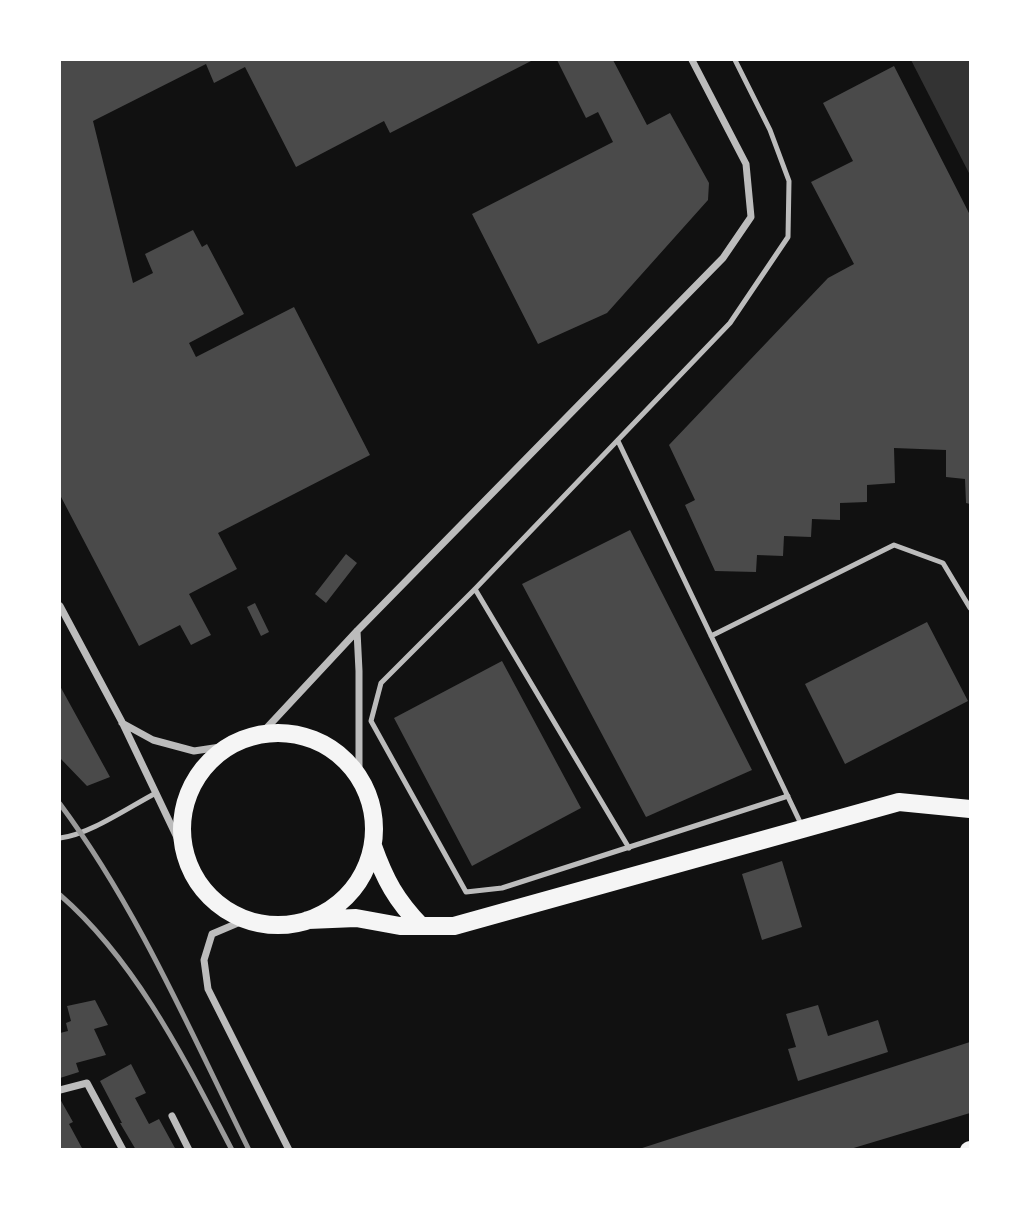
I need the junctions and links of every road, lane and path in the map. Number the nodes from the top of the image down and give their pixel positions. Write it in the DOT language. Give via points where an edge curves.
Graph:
graph roads {
  1 [pos="692,60"];
  2 [pos="735,60"];
  3 [pos="618,441"];
  4 [pos="475,589"];
  5 [pos="60,606"];
  6 [pos="971,608"];
  7 [pos="357,631"];
  8 [pos="711,636"];
  9 [pos="122,722"];
  10 [pos="262,733"];
  11 [pos="227,746"];
  12 [pos="359,775"];
  13 [pos="156,793"];
  14 [pos="788,796"];
  15 [pos="971,809"];
  16 [pos="803,827"];
  17 [pos="60,838"];
  18 [pos="373,845"];
  19 [pos="629,848"];
  20 [pos="183,850"];
  21 [pos="244,920"];
  22 [pos="309,920"];
  23 [pos="421,926"];
  24 [pos="60,1090"];
  25 [pos="172,1116"];
  26 [pos="123,1150"];
  27 [pos="189,1150"];
  28 [pos="289,1150"];
  1 -- 7 [label="street" via="746,164 751,218 723,258"];
  2 -- 3 [label="lane" via="789,181 788,237 730,323"];
  3 -- 4 [label="lane"];
  3 -- 8 [label="lane"];
  4 -- 19 [label="lane"];
  4 -- 19 [label="lane" via="381,683 372,721 466,892 502,888"];
  5 -- 9 [label="street"];
  6 -- 8 [label="lane" via="943,563 894,545"];
  7 -- 10 [label="street"];
  7 -- 12 [label="street"];
  8 -- 14 [label="lane"];
  9 -- 11 [label="street" via="153,740 194,751"];
  9 -- 13 [label="street"];
  10 -- 11 [label="highway"];
  10 -- 12 [label="highway" via="294,733 320,741 351,763"];
  11 -- 20 [label="highway" via="200,770 188,791 182,813"];
  12 -- 18 [label="highway" via="368,790 376,825"];
  13 -- 17 [label="lane"];
  13 -- 20 [label="street"];
  14 -- 16 [label="lane"];
  14 -- 19 [label="lane"];
  15 -- 16 [label="highway" via="899,802"];
  16 -- 23 [label="highway" via="489,918 454,926"];
  18 -- 22 [label="highway" via="355,889 328,912"];
  18 -- 23 [label="highway" via="395,895"];
  20 -- 21 [label="highway" via="205,893"];
  21 -- 22 [label="highway" via="270,926"];
  21 -- 28 [label="street" via="212,934 204,960 208,989"];
  22 -- 23 [label="highway" via="356,918"];
  24 -- 26 [label="street" via="87,1083"];
  25 -- 27 [label="street"];
}
